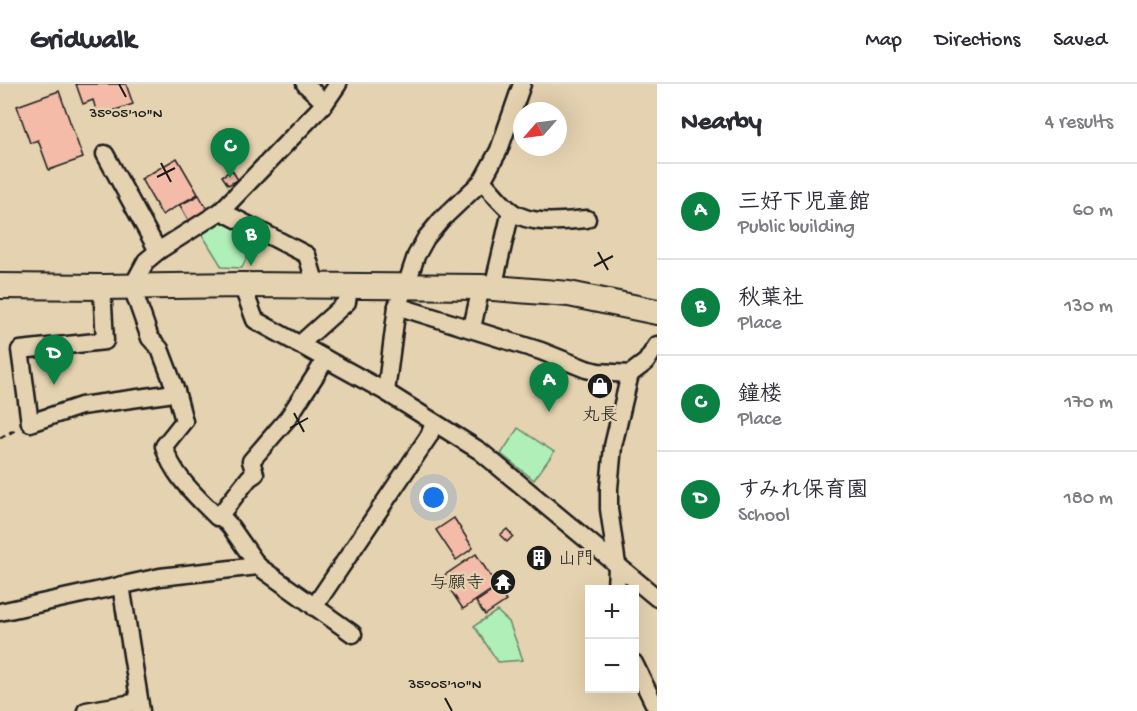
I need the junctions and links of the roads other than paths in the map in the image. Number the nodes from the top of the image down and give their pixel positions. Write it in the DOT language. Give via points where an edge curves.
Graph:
graph roads {
  1 [pos="305,84"];
  2 [pos="338,84"];
  3 [pos="522,84"];
  4 [pos="325,103"];
  5 [pos="105,154"];
  6 [pos="482,181"];
  7 [pos="221,211"];
  8 [pos="511,211"];
  9 [pos="587,219"];
  10 [pos="158,251"];
  11 [pos="242,285"];
  12 [pos="316,285"];
  13 [pos="0,286"];
  14 [pos="102,287"];
  15 [pos="132,287"];
  16 [pos="349,287"];
  17 [pos="487,288"];
  18 [pos="401,296"];
  19 [pos="657,312"];
  20 [pos="472,328"];
  21 [pos="299,345"];
  22 [pos="657,345"];
  23 [pos="326,359"];
  24 [pos="630,374"];
  25 [pos="176,391"];
  26 [pos="386,392"];
  27 [pos="434,423"];
  28 [pos="220,515"];
  29 [pos="617,565"];
  30 [pos="258,566"];
  31 [pos="121,585"];
  32 [pos="616,585"];
  33 [pos="655,593"];
  34 [pos="314,607"];
  35 [pos="0,612"];
  36 [pos="353,634"];
  37 [pos="639,673"];
  38 [pos="140,706"];
  39 [pos="657,710"];
  40 [pos="86,711"];
  1 -- 4 [label="street"];
  2 -- 4 [label="street"];
  3 -- 6 [label="street" via="499,150"];
  4 -- 7 [label="street"];
  5 -- 10 [label="street"];
  6 -- 8 [label="street"];
  6 -- 18 [label="street" via="426,238"];
  7 -- 10 [label="street"];
  7 -- 12 [label="street" via="307,255"];
  8 -- 9 [label="street" via="525,218 551,222"];
  8 -- 17 [label="street"];
  10 -- 15 [label="street" via="146,261"];
  11 -- 12 [label="street"];
  11 -- 15 [label="street"];
  11 -- 21 [label="street" via="255,320"];
  12 -- 16 [label="street"];
  13 -- 14 [label="street"];
  14 -- 15 [label="street"];
  14 -- 25 [label="street" via="105,341 20,350 30,423 81,406"];
  15 -- 25 [label="street" via="150,338 160,349"];
  16 -- 18 [label="street"];
  16 -- 21 [label="street" via="347,302"];
  17 -- 18 [label="street"];
  17 -- 19 [label="street" via="569,294"];
  17 -- 20 [label="street"];
  18 -- 20 [label="street"];
  18 -- 26 [label="street"];
  20 -- 24 [label="street" via="585,369"];
  21 -- 23 [label="street"];
  22 -- 24 [label="street" via="646,362"];
  23 -- 26 [label="street"];
  23 -- 28 [label="street" via="288,418 251,461 255,474"];
  24 -- 29 [label="street" via="611,462 609,509"];
  25 -- 28 [label="street" via="184,421 164,446 167,458 186,486 217,517"];
  26 -- 27 [label="street"];
  27 -- 29 [label="street" via="480,451"];
  27 -- 34 [label="street"];
  28 -- 30 [label="street"];
  29 -- 32 [label="street"];
  29 -- 33 [label="street"];
  30 -- 31 [label="street" via="198,571"];
  30 -- 34 [label="street"];
  31 -- 35 [label="street"];
  31 -- 38 [label="street"];
  34 -- 36 [label="street"];
  37 -- 39 [label="street"];
  38 -- 40 [label="street"];
}
